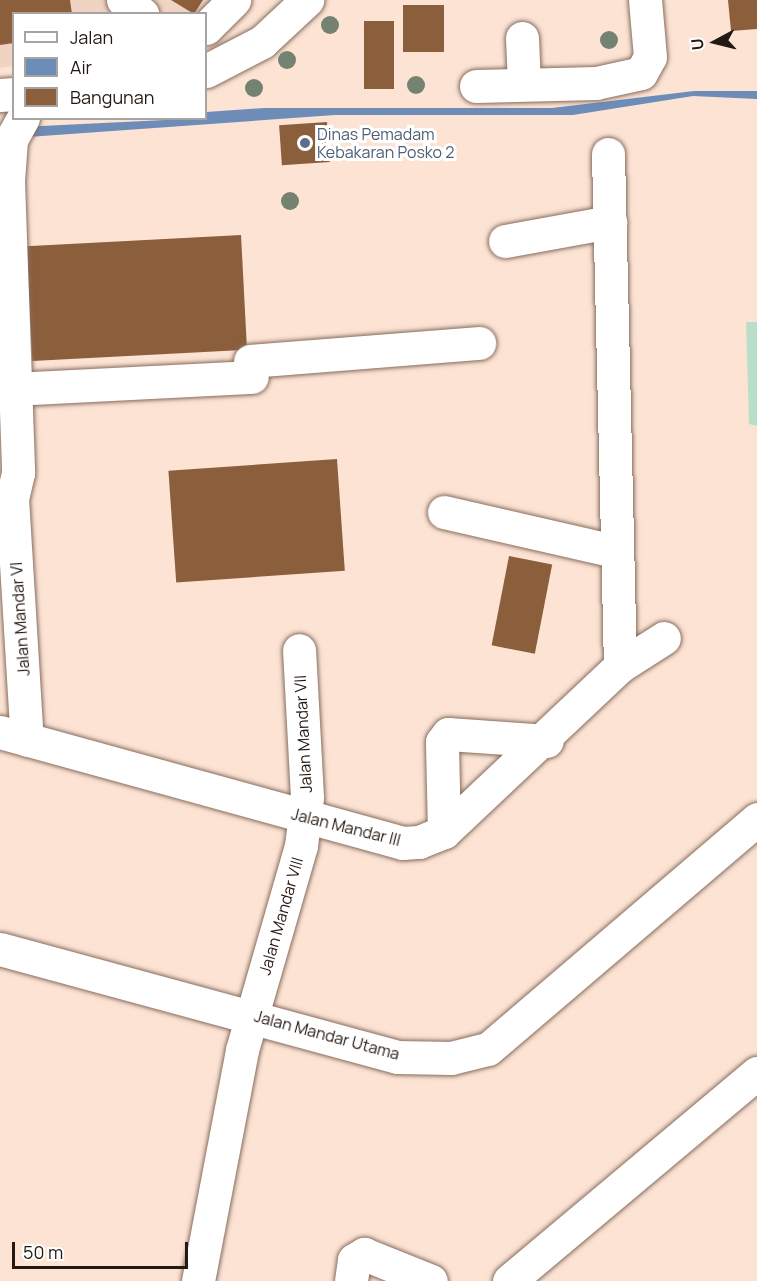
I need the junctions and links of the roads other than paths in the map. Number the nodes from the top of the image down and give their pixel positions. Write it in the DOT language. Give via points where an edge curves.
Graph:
graph roads {
  1 [pos="123,0"];
  2 [pos="234,0"];
  3 [pos="645,0"];
  4 [pos="299,3"];
  5 [pos="139,12"];
  6 [pos="207,27"];
  7 [pos="522,38"];
  8 [pos="207,69"];
  9 [pos="524,84"];
  10 [pos="476,86"];
  11 [pos="608,154"];
  12 [pos="9,166"];
  13 [pos="610,222"];
  14 [pos="505,241"];
  15 [pos="479,343"];
  16 [pos="14,389"];
  17 [pos="7,484"];
  18 [pos="444,512"];
  19 [pos="614,551"];
  20 [pos="664,638"];
  21 [pos="299,650"];
  22 [pos="620,666"];
  23 [pos="14,736"];
  24 [pos="547,741"];
  25 [pos="306,817"];
  26 [pos="757,819"];
  27 [pos="444,832"];
  28 [pos="0,949"];
  29 [pos="252,1015"];
  30 [pos="757,1072"];
  31 [pos="198,1281"];
  32 [pos="351,1281"];
  33 [pos="431,1281"];
  34 [pos="509,1281"];
  1 -- 5 [label="street"];
  2 -- 6 [label="street"];
  3 -- 9 [label="street" via="650,57 640,73 596,83"];
  4 -- 8 [label="street" via="261,42"];
  7 -- 9 [label="street"];
  9 -- 10 [label="street"];
  11 -- 13 [label="street"];
  12 -- 16 [label="street, Jalan Mandar VI"];
  13 -- 14 [label="street"];
  13 -- 19 [label="street"];
  15 -- 16 [label="street" via="251,369"];
  16 -- 17 [label="street, Jalan Mandar VI"];
  17 -- 23 [label="street, Jalan Mandar VI"];
  18 -- 19 [label="street"];
  19 -- 22 [label="street"];
  20 -- 22 [label="street, Jalan Mandar III"];
  21 -- 25 [label="street, Jalan Mandar VII"];
  22 -- 24 [label="street, Jalan Mandar III"];
  23 -- 25 [label="street, Jalan Mandar III"];
  24 -- 27 [label="street, Jalan Mandar III"];
  24 -- 27 [label="street" via="448,734 442,742"];
  25 -- 27 [label="street, Jalan Mandar III" via="403,843"];
  25 -- 29 [label="street, Jalan Mandar VIII"];
  26 -- 29 [label="street, Jalan Mandar Utama" via="488,1049 452,1058 397,1057"];
  28 -- 29 [label="street, Jalan Mandar Utama"];
  29 -- 31 [label="street, Jalan Mandar VIII"];
  30 -- 34 [label="street"];
  32 -- 33 [label="street" via="354,1260 364,1254"];
}
